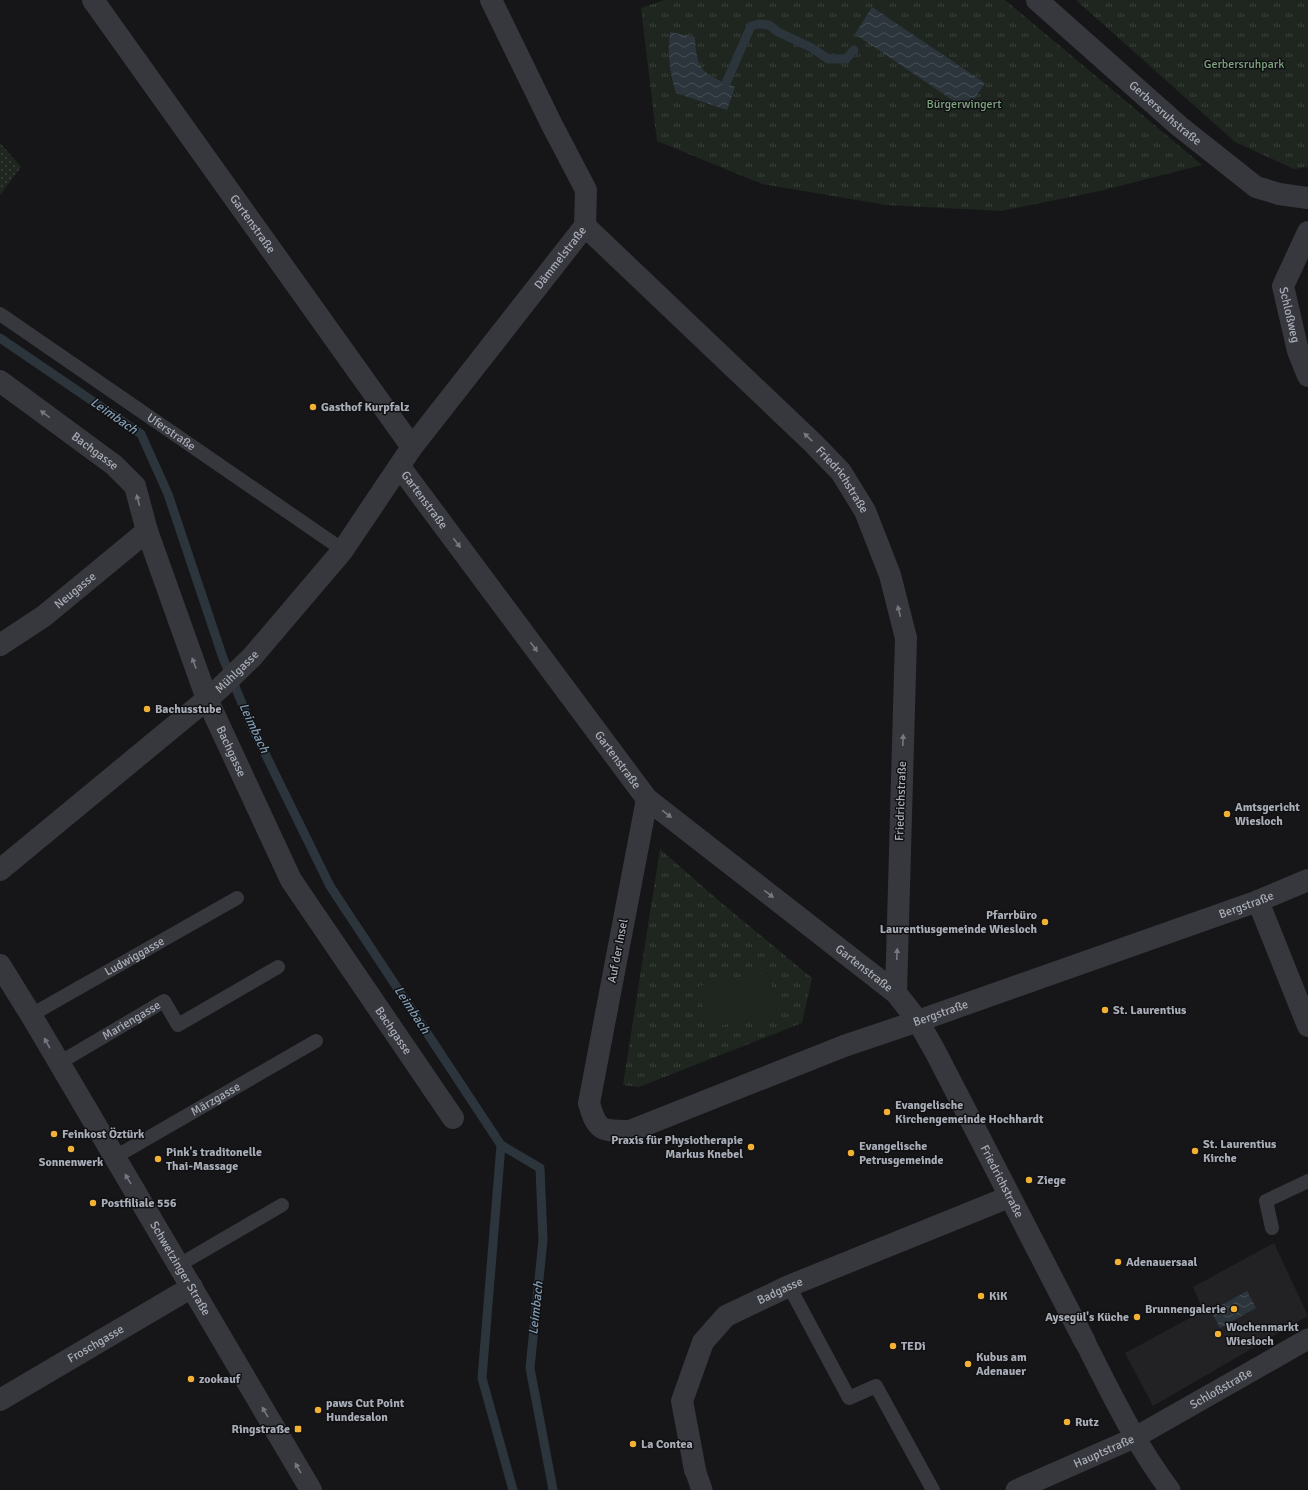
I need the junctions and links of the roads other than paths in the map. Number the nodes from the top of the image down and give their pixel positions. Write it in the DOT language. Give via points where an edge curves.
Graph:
graph roads {
  1 [pos="93,0"];
  2 [pos="491,0"];
  3 [pos="1037,0"];
  4 [pos="1308,198"];
  5 [pos="585,226"];
  6 [pos="1308,232"];
  7 [pos="0,314"];
  8 [pos="1308,376"];
  9 [pos="0,382"];
  10 [pos="412,447"];
  11 [pos="400,467"];
  12 [pos="147,531"];
  13 [pos="343,550"];
  14 [pos="0,645"];
  15 [pos="213,695"];
  16 [pos="648,799"];
  17 [pos="0,870"];
  18 [pos="1308,880"];
  19 [pos="237,898"];
  20 [pos="1258,901"];
  21 [pos="0,965"];
  22 [pos="278,967"];
  23 [pos="896,993"];
  24 [pos="31,1015"];
  25 [pos="918,1021"];
  26 [pos="1308,1026"];
  27 [pos="316,1041"];
  28 [pos="59,1063"];
  29 [pos="589,1103"];
  30 [pos="453,1118"];
  31 [pos="115,1158"];
  32 [pos="1308,1181"];
  33 [pos="1009,1198"];
  34 [pos="282,1205"];
  35 [pos="1272,1228"];
  36 [pos="179,1265"];
  37 [pos="789,1286"];
  38 [pos="192,1287"];
  39 [pos="1308,1339"];
  40 [pos="1084,1342"];
  41 [pos="0,1400"];
  42 [pos="1134,1438"];
  43 [pos="699,1480"];
  44 [pos="1054,1482"];
  45 [pos="311,1490"];
  46 [pos="933,1490"];
  47 [pos="1016,1490"];
  48 [pos="1170,1490"];
  1 -- 10 [label="street, Gartenstraße"];
  2 -- 5 [label="street, Dämmelstraße" via="586,190"];
  3 -- 4 [label="street, Gerbersruhstraße" via="1179,126 1256,187"];
  5 -- 10 [label="street, Dämmelstraße"];
  23 -- 5 [label="street, Friedrichstraße, one-way" via="906,638 890,575 865,511 841,472 813,443"];
  6 -- 8 [label="street, Schloßweg" via="1283,286 1298,351"];
  7 -- 13 [label="lane, Uferstraße"];
  12 -- 9 [label="street, Bachgasse, one-way" via="135,486 114,465"];
  10 -- 11 [label="street, Mühlgasse"];
  11 -- 13 [label="street, Mühlgasse"];
  11 -- 16 [label="street, Gartenstraße, one-way"];
  12 -- 14 [label="street, Neugasse" via="44,616"];
  15 -- 12 [label="street, Bachgasse, one-way"];
  13 -- 15 [label="street, Mühlgasse" via="252,657"];
  15 -- 17 [label="street, Mühlgasse"];
  15 -- 30 [label="street, Bachgasse" via="292,880"];
  16 -- 23 [label="street, Gartenstraße, one-way"];
  16 -- 29 [label="street, Auf der Insel"];
  18 -- 20 [label="street, Bergstraße"];
  19 -- 24 [label="lane, Ludwiggasse"];
  20 -- 25 [label="street, Bergstraße"];
  20 -- 26 [label="street"];
  21 -- 24 [label="street, Schwetzinger Straße"];
  22 -- 28 [label="lane, Mariengasse" via="178,1025 164,1001"];
  23 -- 25 [label="street, Friedrichstraße"];
  28 -- 24 [label="street, Schwetzinger Straße, one-way"];
  25 -- 29 [label="street, Bergstraße" via="844,1046 630,1131 608,1132 594,1119"];
  25 -- 33 [label="street, Friedrichstraße"];
  27 -- 31 [label="lane, Märzgasse"];
  28 -- 31 [label="street, Schwetzinger Straße"];
  36 -- 31 [label="street, Schwetzinger Straße, one-way"];
  32 -- 35 [label="lane" via="1266,1201"];
  33 -- 37 [label="street, Badgasse"];
  33 -- 40 [label="street, Friedrichstraße"];
  34 -- 36 [label="lane"];
  36 -- 38 [label="street, Schwetzinger Straße"];
  37 -- 43 [label="street, Badgasse" via="726,1316 703,1342 682,1401"];
  37 -- 46 [label="lane" via="849,1398 876,1386"];
  38 -- 41 [label="street, Froschgasse"];
  45 -- 38 [label="street, Schwetzinger Straße, one-way"];
  39 -- 42 [label="street, Schloßstraße"];
  40 -- 42 [label="street, Friedrichstraße"];
  42 -- 44 [label="street, Hauptstraße"];
  42 -- 48 [label="street, Hauptstraße"];
  44 -- 47 [label="street, Hauptstraße"];
}
